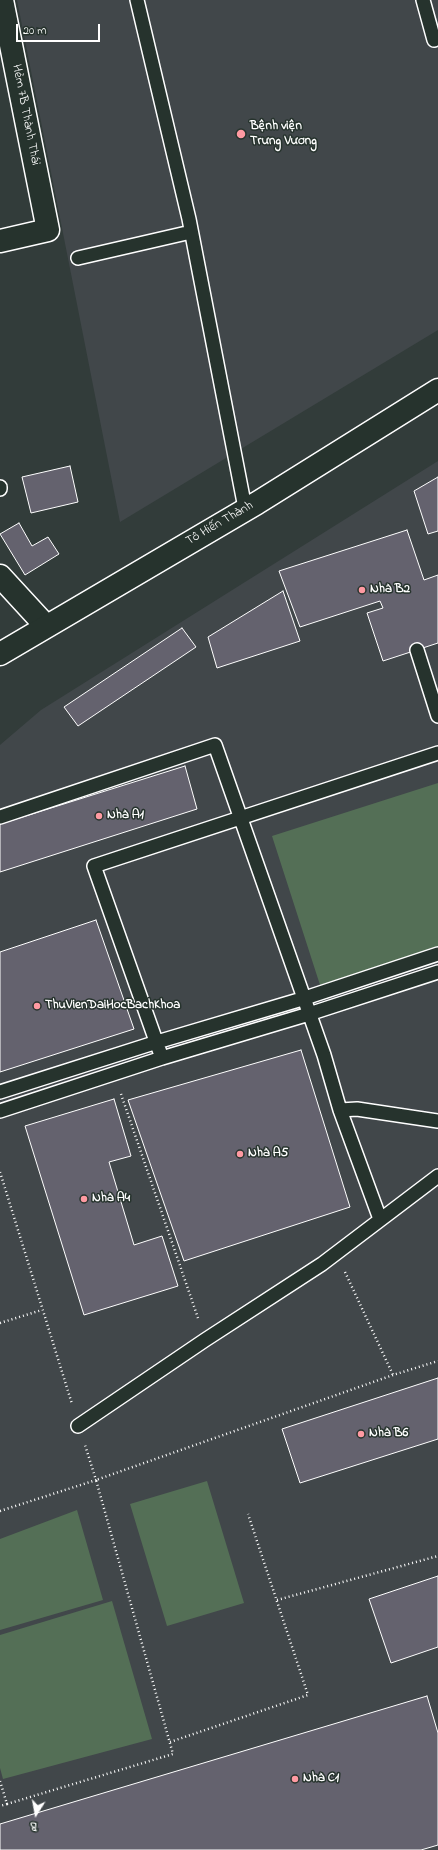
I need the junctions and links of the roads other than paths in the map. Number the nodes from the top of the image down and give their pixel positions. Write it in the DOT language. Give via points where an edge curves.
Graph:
graph roads {
  1 [pos="2,0"];
  2 [pos="137,0"];
  3 [pos="423,0"];
  4 [pos="434,40"];
  5 [pos="191,232"];
  6 [pos="0,241"];
  7 [pos="78,258"];
  8 [pos="438,390"];
  9 [pos="245,508"];
  10 [pos="0,576"];
  11 [pos="46,626"];
  12 [pos="417,650"];
  13 [pos="0,654"];
  14 [pos="438,716"];
  15 [pos="438,753"];
  16 [pos="0,817"];
  17 [pos="241,817"];
  18 [pos="438,954"];
  19 [pos="438,972"];
  20 [pos="302,999"];
  21 [pos="309,1014"];
  22 [pos="157,1042"];
  23 [pos="162,1058"];
  24 [pos="0,1092"];
  25 [pos="340,1110"];
  26 [pos="0,1111"];
  27 [pos="438,1121"];
  28 [pos="438,1176"];
  29 [pos="380,1219"];
  30 [pos="78,1426"];
  1 -- 6 [label="main road, Hẻm 7B Thành Thái" via="48,230"];
  2 -- 5 [label="lane"];
  3 -- 4 [label="lane"];
  5 -- 7 [label="lane"];
  5 -- 9 [label="lane"];
  8 -- 9 [label="main road, Tô Hiến Thành"];
  9 -- 11 [label="main road, Tô Hiến Thành"];
  10 -- 11 [label="main road"];
  11 -- 13 [label="main road, Tô Hiến Thành"];
  12 -- 14 [label="lane"];
  15 -- 17 [label="lane"];
  16 -- 17 [label="lane" via="215,745"];
  17 -- 20 [label="lane"];
  17 -- 22 [label="lane" via="94,866"];
  18 -- 20 [label="lane"];
  19 -- 21 [label="lane"];
  20 -- 21 [label="lane"];
  20 -- 22 [label="lane"];
  21 -- 23 [label="lane"];
  21 -- 25 [label="lane"];
  22 -- 23 [label="lane"];
  22 -- 24 [label="lane"];
  23 -- 26 [label="lane"];
  25 -- 27 [label="lane" via="357,1109"];
  25 -- 29 [label="lane"];
  28 -- 29 [label="lane"];
  29 -- 30 [label="lane" via="322,1264"];
}
